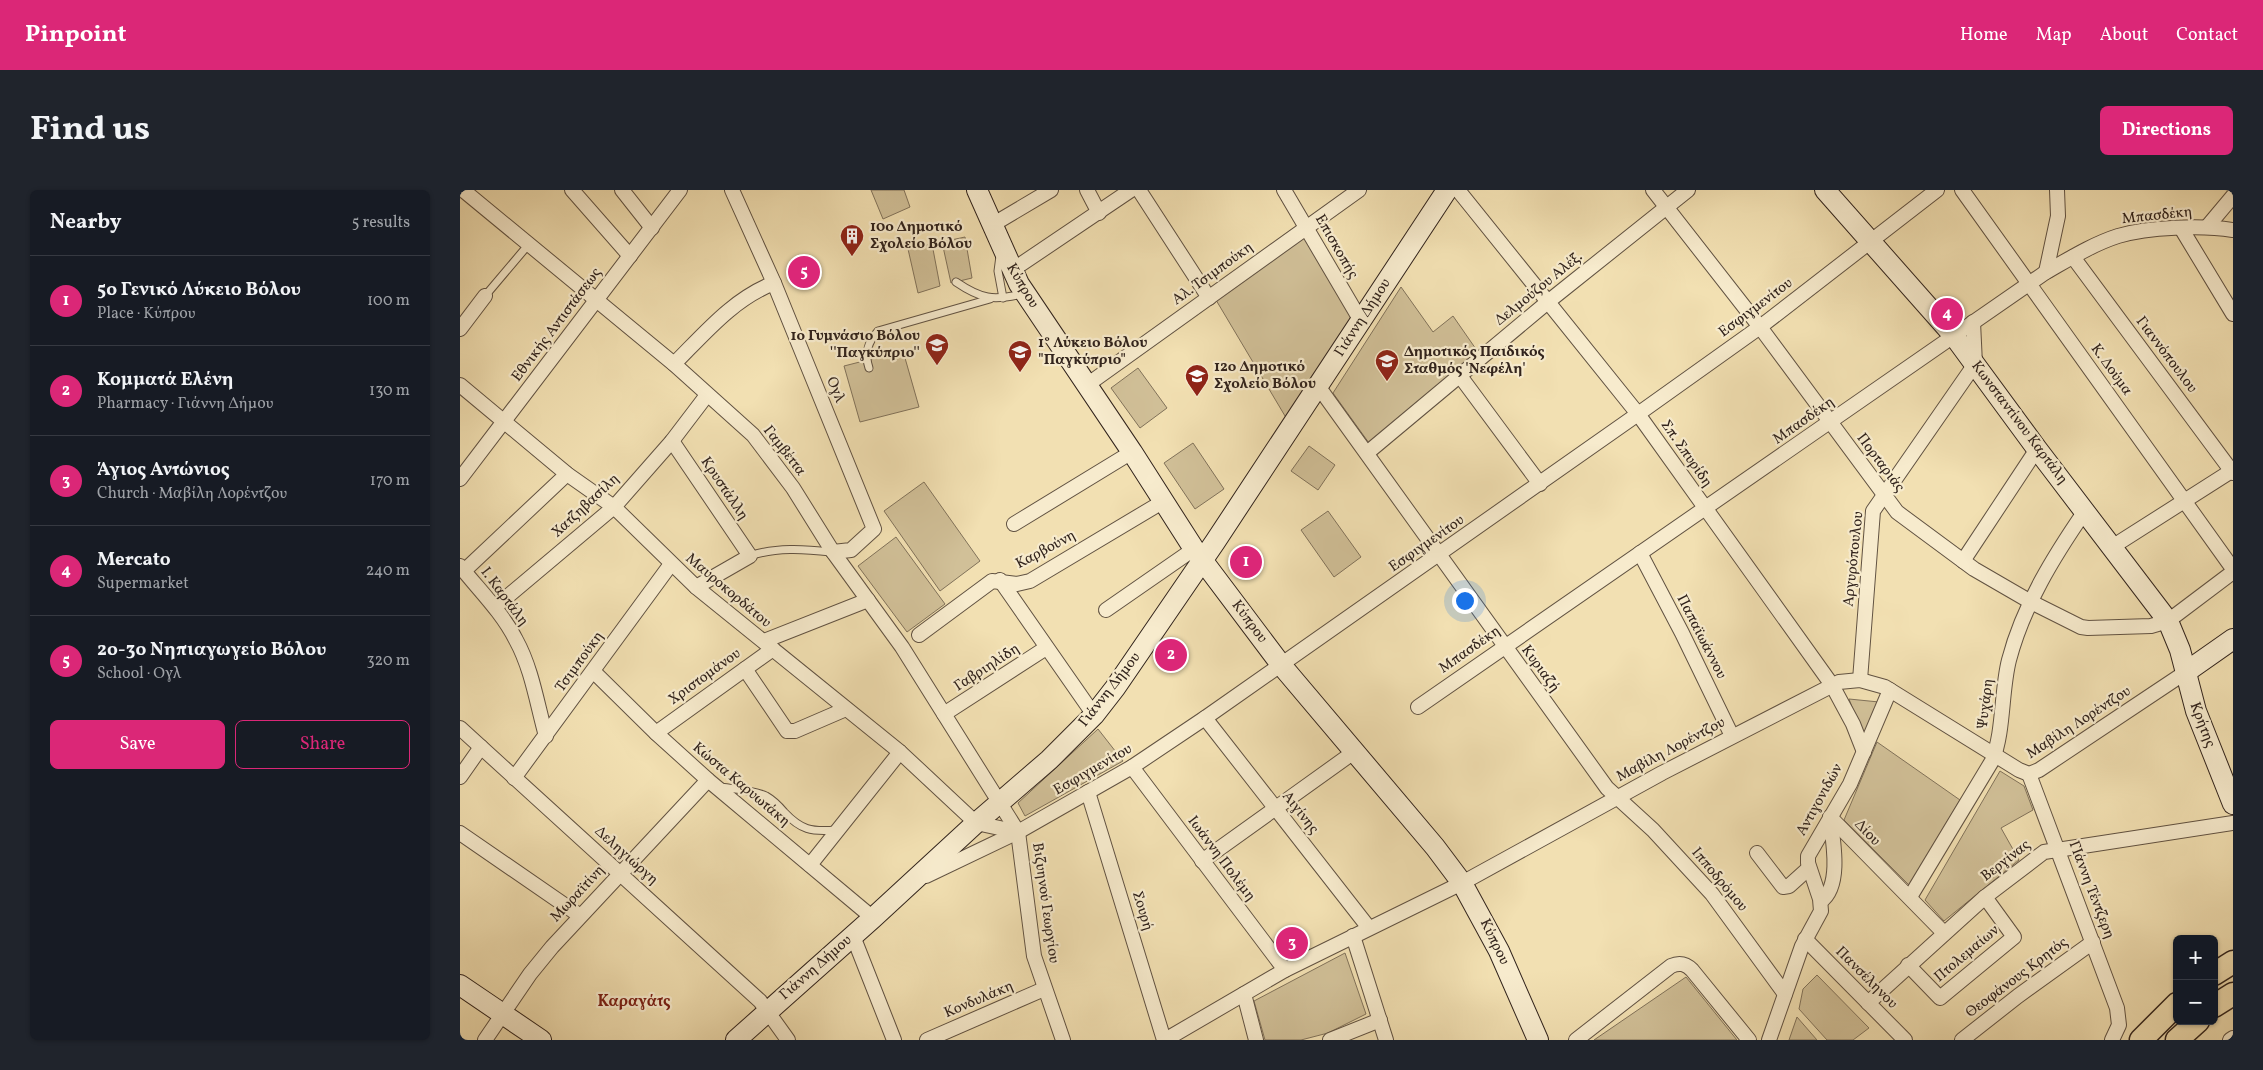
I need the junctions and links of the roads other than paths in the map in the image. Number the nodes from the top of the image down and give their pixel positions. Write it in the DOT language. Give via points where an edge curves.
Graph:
graph roads {
  1 [pos="463,190"];
  2 [pos="572,190"];
  3 [pos="622,190"];
  4 [pos="680,190"];
  5 [pos="732,190"];
  6 [pos="977,190"];
  7 [pos="1051,190"];
  8 [pos="1087,190"];
  9 [pos="1131,190"];
  10 [pos="1139,190"];
  11 [pos="1284,190"];
  12 [pos="1359,190"];
  13 [pos="1447,190"];
  14 [pos="1458,190"];
  15 [pos="1653,190"];
  16 [pos="1688,190"];
  17 [pos="1826,190"];
  18 [pos="1937,190"];
  19 [pos="1962,190"];
  20 [pos="2058,190"];
  21 [pos="2233,196"];
  22 [pos="1667,207"];
  23 [pos="1099,213"];
  24 [pos="992,225"];
  25 [pos="2207,227"];
  26 [pos="652,228"];
  27 [pos="1306,228"];
  28 [pos="2181,228"];
  29 [pos="2233,230"];
  30 [pos="1871,241"];
  31 [pos="529,244"];
  32 [pos="1001,249"];
  33 [pos="630,256"];
  34 [pos="2073,257"];
  35 [pos="1011,271"];
  36 [pos="2046,272"];
  37 [pos="956,282"];
  38 [pos="774,283"];
  39 [pos="2029,284"];
  40 [pos="1025,293"];
  41 [pos="485,296"];
  42 [pos="990,298"];
  43 [pos="1003,298"];
  44 [pos="1209,298"];
  45 [pos="596,299"];
  46 [pos="1549,301"];
  47 [pos="2233,314"];
  48 [pos="1360,321"];
  49 [pos="1973,322"];
  50 [pos="1760,327"];
  51 [pos="460,329"];
  52 [pos="1954,336"];
  53 [pos="674,364"];
  54 [pos="1975,364"];
  55 [pos="869,368"];
  56 [pos="1460,376"];
  57 [pos="460,385"];
  58 [pos="1087,385"];
  59 [pos="1318,386"];
  60 [pos="707,395"];
  61 [pos="1638,414"];
  62 [pos="504,423"];
  63 [pos="1830,423"];
  64 [pos="672,441"];
  65 [pos="2036,449"];
  66 [pos="1132,452"];
  67 [pos="1367,453"];
  68 [pos="2232,471"];
  69 [pos="567,474"];
  70 [pos="460,479"];
  71 [pos="1540,484"];
  72 [pos="1884,495"];
  73 [pos="1164,501"];
  74 [pos="2184,501"];
  75 [pos="614,507"];
  76 [pos="1705,509"];
  77 [pos="2085,512"];
  78 [pos="1014,524"];
  79 [pos="2112,547"];
  80 [pos="833,552"];
  81 [pos="1640,553"];
  82 [pos="1199,554"];
  83 [pos="1440,554"];
  84 [pos="750,556"];
  85 [pos="1963,561"];
  86 [pos="671,564"];
  87 [pos="462,569"];
  88 [pos="2233,571"];
  89 [pos="1000,580"];
  90 [pos="696,587"];
  91 [pos="868,600"];
  92 [pos="2031,602"];
  93 [pos="496,608"];
  94 [pos="1106,610"];
  95 [pos="2168,621"];
  96 [pos="919,635"];
  97 [pos="2233,639"];
  98 [pos="768,645"];
  99 [pos="1504,647"];
  100 [pos="1046,648"];
  101 [pos="1282,666"];
  102 [pos="745,669"];
  103 [pos="594,672"];
  104 [pos="2186,672"];
  105 [pos="1860,680"];
  106 [pos="1832,685"];
  107 [pos="1890,690"];
  108 [pos="1418,707"];
  109 [pos="846,709"];
  110 [pos="944,714"];
  111 [pos="1094,715"];
  112 [pos="1205,718"];
  113 [pos="460,728"];
  114 [pos="656,733"];
  115 [pos="546,736"];
  116 [pos="1732,736"];
  117 [pos="481,747"];
  118 [pos="900,752"];
  119 [pos="1354,752"];
  120 [pos="1864,752"];
  121 [pos="1994,755"];
  122 [pos="1132,767"];
  123 [pos="2029,774"];
  124 [pos="460,777"];
  125 [pos="514,778"];
  126 [pos="712,784"];
  127 [pos="1088,792"];
  128 [pos="1616,798"];
  129 [pos="1001,802"];
  130 [pos="2233,804"];
  131 [pos="1276,808"];
  132 [pos="1830,817"];
  133 [pos="976,823"];
  134 [pos="2233,823"];
  135 [pos="837,830"];
  136 [pos="1018,832"];
  137 [pos="460,833"];
  138 [pos="2057,848"];
  139 [pos="1757,853"];
  140 [pos="1202,861"];
  141 [pos="810,865"];
  142 [pos="1809,868"];
  143 [pos="621,873"];
  144 [pos="1462,883"];
  145 [pos="910,884"];
  146 [pos="1910,897"];
  147 [pos="1985,897"];
  148 [pos="1821,901"];
  149 [pos="579,915"];
  150 [pos="873,918"];
  151 [pos="1369,928"];
  152 [pos="1944,933"];
  153 [pos="853,936"];
  154 [pos="1353,936"];
  155 [pos="1804,939"];
  156 [pos="2093,942"];
  157 [pos="2233,962"];
  158 [pos="1908,965"];
  159 [pos="1285,970"];
  160 [pos="2218,971"];
  161 [pos="460,985"];
  162 [pos="1044,989"];
  163 [pos="1244,994"];
  164 [pos="1785,994"];
  165 [pos="2233,994"];
  166 [pos="1868,1003"];
  167 [pos="2218,1003"];
  168 [pos="2173,1008"];
  169 [pos="768,1010"];
  170 [pos="502,1013"];
  171 [pos="1380,1020"];
  172 [pos="2194,1025"];
  173 [pos="2233,1038"];
  174 [pos="485,1040"];
  175 [pos="541,1040"];
  176 [pos="736,1040"];
  177 [pos="788,1040"];
  178 [pos="894,1040"];
  179 [pos="927,1040"];
  180 [pos="1063,1040"];
  181 [pos="1164,1040"];
  182 [pos="1256,1040"];
  183 [pos="1330,1040"];
  184 [pos="1386,1040"];
  185 [pos="1538,1040"];
  186 [pos="1576,1040"];
  187 [pos="1749,1040"];
  188 [pos="1769,1040"];
  189 [pos="1905,1040"];
  190 [pos="1962,1040"];
  191 [pos="2112,1040"];
  192 [pos="2141,1040"];
  193 [pos="2177,1040"];
  194 [pos="2230,1040"];
  1 -- 31 [label="street, Γαμβέττα"];
  2 -- 33 [label="street"];
  3 -- 26 [label="street"];
  4 -- 26 [label="street, Εθνικής Αντιστάσεως"];
  5 -- 38 [label="street, Ογλ"];
  6 -- 24 [label="street, Κύπρου"];
  7 -- 24 [label="street"];
  8 -- 23 [label="street"];
  9 -- 23 [label="street"];
  10 -- 44 [label="street"];
  11 -- 27 [label="street, Επισκοπής"];
  12 -- 27 [label="street, Αλ. Τσιμπούκη"];
  13 -- 48 [label="street, Γιάννη Δήμου"];
  14 -- 46 [label="street, Σπ. Σπυρίδη"];
  15 -- 22 [label="street, Πορταριάς"];
  16 -- 22 [label="street, Δελμούζου Αλέξ."];
  17 -- 30 [label="street, Κωνσταντίνου Καρτάλη"];
  18 -- 30 [label="street, Εσφιγμενίτου"];
  19 -- 39 [label="street, Κ. Δούμα"];
  20 -- 36 [label="street" via="2058,216"];
  21 -- 25 [label="street"];
  22 -- 46 [label="street, Δελμούζου Αλέξ."];
  22 -- 50 [label="street, Πορταριάς"];
  23 -- 35 [label="street"];
  24 -- 32 [label="street, Κύπρου"];
  25 -- 28 [label="street, Μπασδέκη"];
  25 -- 29 [label="street, Μπασδέκη"];
  26 -- 33 [label="street, Εθνικής Αντιστάσεως"];
  27 -- 44 [label="street, Αλ. Τσιμπούκη"];
  27 -- 48 [label="street, Επισκοπής"];
  28 -- 34 [label="street, Μπασδέκη" via="2124,235"];
  28 -- 47 [label="street"];
  30 -- 50 [label="street, Εσφιγμενίτου"];
  30 -- 52 [label="street, Κωνσταντίνου Καρτάλη"];
  31 -- 41 [label="lane"];
  31 -- 45 [label="street, Γαμβέττα"];
  32 -- 35 [label="street, Κύπρου"];
  32 -- 43 [label="lane" via="998,270"];
  33 -- 45 [label="street, Εθνικής Αντιστάσεως"];
  34 -- 36 [label="street, Μπασδέκη"];
  34 -- 68 [label="street, Γιαννόπουλου"];
  35 -- 40 [label="street, Κύπρου"];
  36 -- 39 [label="street, Μπασδέκη"];
  37 -- 42 [label="lane" via="976,295"];
  38 -- 53 [label="street" via="736,304"];
  38 -- 80 [label="street, Ογλ" via="874,528 851,550"];
  39 -- 49 [label="street, Μπασδέκη"];
  39 -- 74 [label="street, Κ. Δούμα"];
  40 -- 43 [label="lane"];
  40 -- 58 [label="street, Κύπρου"];
  41 -- 51 [label="street"];
  42 -- 43 [label="lane"];
  42 -- 55 [label="lane" via="878,331 870,340 866,358"];
  44 -- 58 [label="street, Αλ. Τσιμπούκη"];
  45 -- 53 [label="street, Γαμβέττα"];
  45 -- 62 [label="street, Εθνικής Αντιστάσεως"];
  46 -- 56 [label="street, Δελμούζου Αλέξ."];
  46 -- 61 [label="street, Σπ. Σπυρίδη"];
  48 -- 59 [label="street, Γιάννη Δήμου"];
  49 -- 52 [label="street, Μπασδέκη"];
  49 -- 54 [label="street"];
  50 -- 61 [label="street, Εσφιγμενίτου"];
  50 -- 63 [label="street, Πορταριάς"];
  52 -- 54 [label="street, Κωνσταντίνου Καρτάλη"];
  52 -- 63 [label="street, Μπασδέκη"];
  53 -- 60 [label="street, Γαμβέττα"];
  54 -- 65 [label="street, Κωνσταντίνου Καρτάλη"];
  54 -- 72 [label="street, Αργυρόπουλου"];
  56 -- 67 [label="street, Δελμούζου Αλέξ."];
  56 -- 71 [label="street"];
  57 -- 62 [label="street, Μαυροκορδάτου"];
  58 -- 66 [label="street, Κύπρου"];
  59 -- 67 [label="street, Κυριαζή"];
  59 -- 82 [label="street, Γιάννη Δήμου"];
  60 -- 64 [label="street, Χατζηβασίλη"];
  60 -- 80 [label="street, Γαμβέττα" via="752,435 771,458"];
  61 -- 71 [label="street, Εσφιγμενίτου"];
  61 -- 76 [label="street, Σπ. Σπυρίδη"];
  62 -- 69 [label="street, Μαυροκορδάτου"];
  62 -- 70 [label="street, Εθνικής Αντιστάσεως"];
  63 -- 72 [label="street, Πορταριάς"];
  63 -- 76 [label="street, Μπασδέκη"];
  64 -- 75 [label="street, Χατζηβασίλη"];
  64 -- 84 [label="street, Κρυστάλλη"];
  65 -- 77 [label="street, Κωνσταντίνου Καρτάλη"];
  65 -- 85 [label="street"];
  66 -- 73 [label="street, Κύπρου"];
  66 -- 78 [label="street"];
  67 -- 83 [label="street, Κυριαζή"];
  68 -- 74 [label="street"];
  69 -- 75 [label="street, Μαυροκορδάτου"];
  69 -- 87 [label="street"];
  71 -- 83 [label="street, Εσφιγμενίτου"];
  72 -- 85 [label="street, Πορταριάς" via="1904,517"];
  72 -- 105 [label="street, Αργυρόπουλου" via="1872,517"];
  73 -- 82 [label="street, Κύπρου"];
  73 -- 89 [label="street, Καρβούνη" via="1035,578 1017,584"];
  74 -- 79 [label="street"];
  74 -- 88 [label="street, Κ. Δούμα"];
  75 -- 86 [label="street, Μαυροκορδάτου"];
  75 -- 93 [label="street, Χατζηβασίλη"];
  76 -- 81 [label="street, Μπασδέκη"];
  76 -- 106 [label="street, Σπ. Σπυρίδη"];
  77 -- 79 [label="street, Κωνσταντίνου Καρτάλη"];
  77 -- 92 [label="street, Ψυχάρη" via="2067,537"];
  79 -- 95 [label="street, Κωνσταντίνου Καρτάλη"];
  80 -- 84 [label="lane" via="766,551"];
  80 -- 91 [label="street, Γαμβέττα"];
  81 -- 99 [label="street, Μπασδέκη"];
  81 -- 116 [label="street, Παπαϊωάννου"];
  82 -- 94 [label="street"];
  82 -- 101 [label="street, Κύπρου"];
  82 -- 111 [label="street, Γιάννη Δήμου"];
  83 -- 99 [label="street, Κυριαζή"];
  83 -- 101 [label="street, Εσφιγμενίτου"];
  84 -- 90 [label="street"];
  85 -- 92 [label="street, Πορταριάς"];
  86 -- 90 [label="street, Μαυροκορδάτου"];
  86 -- 103 [label="street, Τσιμπούκη"];
  87 -- 93 [label="street, Ι. Καρτάλη"];
  88 -- 95 [label="street"];
  89 -- 96 [label="street, Καρβούνη" via="992,581"];
  89 -- 100 [label="street"];
  90 -- 98 [label="street, Μαυροκορδάτου"];
  91 -- 98 [label="street, Χριστομάνου"];
  91 -- 110 [label="street, Γαμβέττα"];
  92 -- 95 [label="street, Πορταριάς" via="2088,628 2151,626"];
  92 -- 121 [label="street, Ψυχάρη" via="2009,659"];
  93 -- 115 [label="street, Ι. Καρτάλη" via="524,656"];
  95 -- 104 [label="street, Κωνσταντίνου Καρτάλη"];
  97 -- 104 [label="street"];
  98 -- 102 [label="street, Χριστομάνου"];
  98 -- 109 [label="street, Μαυροκορδάτου"];
  99 -- 108 [label="street, Μπασδέκη"];
  99 -- 128 [label="street, Κυριαζή"];
  100 -- 110 [label="street, Γαβριηλίδη"];
  100 -- 111 [label="street"];
  101 -- 112 [label="street, Εσφιγμενίτου"];
  101 -- 119 [label="street, Κύπρου"];
  102 -- 109 [label="street" via="787,731 795,731"];
  102 -- 114 [label="street, Χριστομάνου"];
  103 -- 114 [label="street, Κώστα Καρυωτάκη"];
  103 -- 115 [label="street, Τσιμπούκη"];
  104 -- 123 [label="street, Μαβίλη Λορέντζου"];
  104 -- 130 [label="street, Κρήτης" via="2196,711"];
  105 -- 106 [label="street, Μαβίλη Λορέντζου"];
  105 -- 107 [label="street, Μαβίλη Λορέντζου"];
  106 -- 116 [label="street, Μαβίλη Λορέντζου"];
  106 -- 120 [label="street, Σπ. Σπυρίδη"];
  107 -- 120 [label="street, Αντιγονιδών"];
  107 -- 121 [label="street, Μαβίλη Λορέντζου"];
  109 -- 118 [label="street, Μαυροκορδάτου"];
  110 -- 129 [label="street, Γαμβέττα"];
  111 -- 129 [label="street, Γιάννη Δήμου"];
  112 -- 122 [label="street, Εσφιγμενίτου"];
  112 -- 131 [label="street, Αιγίνης"];
  113 -- 117 [label="street, Δεληγιώργη"];
  114 -- 126 [label="street, Κώστα Καρυωτάκη"];
  115 -- 125 [label="street, Τσιμπούκη"];
  116 -- 128 [label="street, Μαβίλη Λορέντζου"];
  117 -- 124 [label="street"];
  117 -- 125 [label="street, Δεληγιώργη"];
  118 -- 133 [label="street, Μαυροκορδάτου"];
  118 -- 135 [label="street"];
  119 -- 131 [label="street"];
  119 -- 144 [label="street, Κύπρου"];
  120 -- 132 [label="street, Αντιγονιδών"];
  121 -- 123 [label="street, Μαβίλη Λορέντζου"];
  121 -- 146 [label="street, Ψυχάρη"];
  122 -- 127 [label="street, Εσφιγμενίτου"];
  122 -- 140 [label="street, Ιωάννη Πολέμη"];
  123 -- 138 [label="street, ΓΙάννη Τέντζερη"];
  125 -- 143 [label="street, Δεληγιώργη"];
  126 -- 135 [label="lane" via="766,796 803,828"];
  126 -- 141 [label="street, Κώστα Καρυωτάκη"];
  126 -- 143 [label="street, Μωραϊτίνη"];
  127 -- 136 [label="street, Εσφιγμενίτου"];
  127 -- 181 [label="street, Σουρή"];
  128 -- 144 [label="street, Μαβίλη Λορέντζου"];
  128 -- 164 [label="street, Ιπποδρόμου" via="1653,830 1712,894"];
  129 -- 133 [label="street, Γιάννη Δήμου"];
  129 -- 136 [label="street, Βιζυηνού Γεωργίου"];
  131 -- 140 [label="street"];
  131 -- 151 [label="street, Αιγίνης"];
  132 -- 142 [label="street, Αντιγονιδών" via="1808,856"];
  132 -- 146 [label="street, Δίου"];
  132 -- 148 [label="street, Δίου" via="1833,874 1830,891"];
  133 -- 136 [label="street"];
  133 -- 145 [label="street, Γιάννη Δήμου"];
  134 -- 138 [label="street, Βεργίνας"];
  135 -- 141 [label="street"];
  136 -- 145 [label="street, Εσφιγμενίτου"];
  136 -- 162 [label="street, Βιζυηνού Γεωργίου" via="1034,956"];
  137 -- 149 [label="street"];
  138 -- 147 [label="street, Βεργίνας" via="2044,852"];
  138 -- 156 [label="street, ΓΙάννη Τέντζερη"];
  139 -- 142 [label="street" via="1784,887"];
  140 -- 159 [label="street, Ιωάννη Πολέμη"];
  141 -- 150 [label="street, Κώστα Καρυωτάκη"];
  142 -- 148 [label="street"];
  143 -- 149 [label="street, Μωραϊτίνη"];
  143 -- 169 [label="street, Δεληγιώργη"];
  144 -- 151 [label="street, Μαβίλη Λορέντζου"];
  144 -- 185 [label="street, Κύπρου" via="1499,951"];
  145 -- 150 [label="street, Γιάννη Δήμου"];
  146 -- 152 [label="street, Δίου"];
  147 -- 152 [label="street, Βεργίνας"];
  147 -- 158 [label="street, Πτολεμαίων" via="2014,937 1940,998"];
  148 -- 155 [label="street" via="1821,911"];
  149 -- 170 [label="street, Μωραϊτίνη"];
  150 -- 153 [label="street, Γιάννη Δήμου"];
  151 -- 154 [label="street, Μαβίλη Λορέντζου"];
  152 -- 158 [label="street, Βεργίνας"];
  153 -- 169 [label="street, Γιάννη Δήμου"];
  153 -- 178 [label="street"];
  154 -- 159 [label="street, Μαβίλη Λορέντζου"];
  154 -- 171 [label="street"];
  155 -- 164 [label="street"];
  155 -- 166 [label="street, Πανσέληνου"];
  156 -- 190 [label="street, Θεοφάνους Κρητός"];
  156 -- 191 [label="street, ΓΙάννη Τέντζερη" via="2116,1003 2118,1029"];
  157 -- 160 [label="main road"];
  158 -- 166 [label="street, Βεργίνας"];
  159 -- 163 [label="street, Μαβίλη Λορέντζου"];
  161 -- 170 [label="street"];
  162 -- 179 [label="street, Κονδυλάκη"];
  162 -- 180 [label="street, Βιζυηνού Γεωργίου"];
  163 -- 181 [label="street, Μαβίλη Λορέντζου"];
  163 -- 182 [label="street"];
  164 -- 188 [label="street"];
  165 -- 167 [label="main road"];
  166 -- 189 [label="street, Πανσέληνου"];
  168 -- 192 [label="main road"];
  169 -- 176 [label="street, Γιάννη Δήμου"];
  169 -- 177 [label="street, Δεληγιώργη"];
  170 -- 174 [label="street, Μωραϊτίνη"];
  170 -- 175 [label="street"];
  171 -- 183 [label="street"];
  171 -- 184 [label="street"];
  172 -- 193 [label="main road"];
  173 -- 194 [label="street"];
  186 -- 187 [label="street" via="1671,966 1681,963 1688,965"];
}
